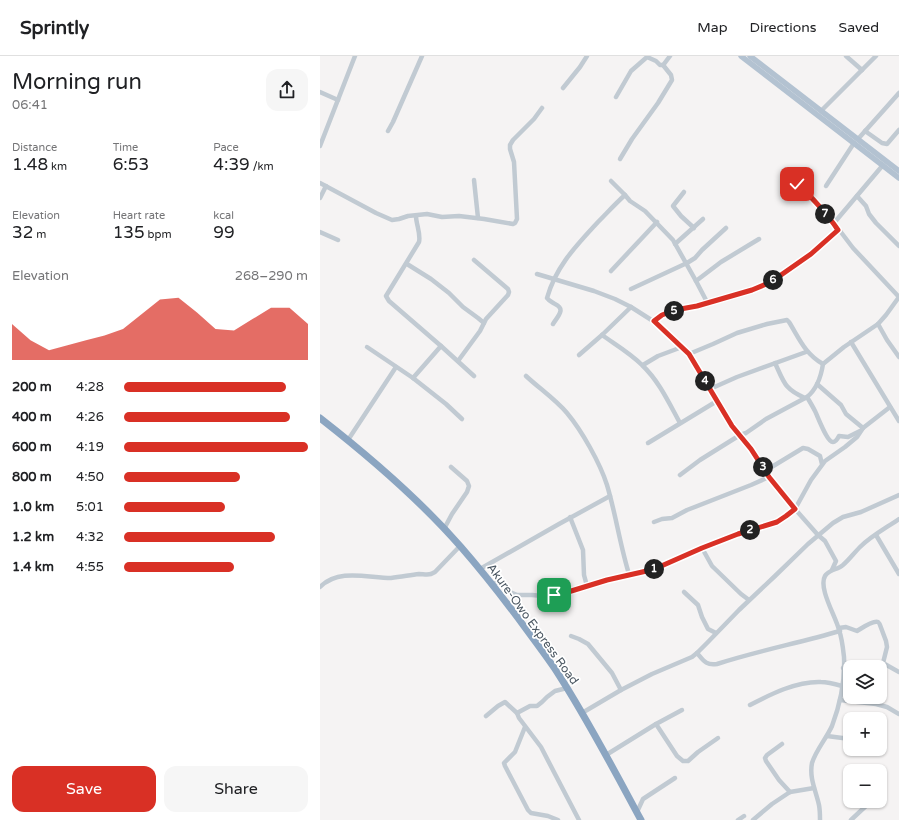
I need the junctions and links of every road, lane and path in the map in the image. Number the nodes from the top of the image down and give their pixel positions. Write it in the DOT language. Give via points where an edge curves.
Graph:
graph roads {
  1 [pos="355,56"];
  2 [pos="422,56"];
  3 [pos="587,56"];
  4 [pos="670,56"];
  5 [pos="742,56"];
  6 [pos="750,56"];
  7 [pos="846,56"];
  8 [pos="876,56"];
  9 [pos="663,65"];
  10 [pos="862,70"];
  11 [pos="563,88"];
  12 [pos="320,92"];
  13 [pos="899,93"];
  14 [pos="616,97"];
  15 [pos="338,100"];
  16 [pos="542,108"];
  17 [pos="821,111"];
  18 [pos="827,119"];
  19 [pos="899,130"];
  20 [pos="388,131"];
  21 [pos="865,131"];
  22 [pos="856,141"];
  23 [pos="320,146"];
  24 [pos="620,159"];
  25 [pos="883,165"];
  26 [pos="898,175"];
  27 [pos="474,180"];
  28 [pos="611,181"];
  29 [pos="320,183"];
  30 [pos="797,184"];
  31 [pos="326,186"];
  32 [pos="826,186"];
  33 [pos="684,192"];
  34 [pos="625,195"];
  35 [pos="857,196"];
  36 [pos="320,198"];
  37 [pos="416,216"];
  38 [pos="478,218"];
  39 [pos="703,219"];
  40 [pos="657,222"];
  41 [pos="834,223"];
  42 [pos="694,228"];
  43 [pos="726,228"];
  44 [pos="838,230"];
  45 [pos="320,232"];
  46 [pos="759,239"];
  47 [pos="338,240"];
  48 [pos="676,244"];
  49 [pos="899,246"];
  50 [pos="474,260"];
  51 [pos="687,263"];
  52 [pos="407,264"];
  53 [pos="611,272"];
  54 [pos="536,274"];
  55 [pos="554,278"];
  56 [pos="696,281"];
  57 [pos="631,289"];
  58 [pos="899,297"];
  59 [pos="707,302"];
  60 [pos="630,307"];
  61 [pos="654,321"];
  62 [pos="484,324"];
  63 [pos="553,324"];
  64 [pos="878,324"];
  65 [pos="602,336"];
  66 [pos="851,342"];
  67 [pos="441,346"];
  68 [pos="368,347"];
  69 [pos="682,347"];
  70 [pos="806,352"];
  71 [pos="689,354"];
  72 [pos="579,355"];
  73 [pos="899,357"];
  74 [pos="458,361"];
  75 [pos="775,363"];
  76 [pos="822,364"];
  77 [pos="643,365"];
  78 [pos="396,367"];
  79 [pos="474,376"];
  80 [pos="526,376"];
  81 [pos="413,378"];
  82 [pos="817,384"];
  83 [pos="710,389"];
  84 [pos="806,398"];
  85 [pos="717,401"];
  86 [pos="890,407"];
  87 [pos="320,418"];
  88 [pos="462,419"];
  89 [pos="899,421"];
  90 [pos="680,423"];
  91 [pos="862,429"];
  92 [pos="740,435"];
  93 [pos="348,440"];
  94 [pos="648,443"];
  95 [pos="822,464"];
  96 [pos="451,467"];
  97 [pos="765,471"];
  98 [pos="680,475"];
  99 [pos="769,477"];
  100 [pos="899,495"];
  101 [pos="610,496"];
  102 [pos="795,509"];
  103 [pos="570,517"];
  104 [pos="899,519"];
  105 [pos="654,522"];
  106 [pos="444,529"];
  107 [pos="818,535"];
  108 [pos="876,535"];
  109 [pos="460,546"];
  110 [pos="702,548"];
  111 [pos="480,569"];
  112 [pos="832,570"];
  113 [pos="629,574"];
  114 [pos="899,574"];
  115 [pos="491,583"];
  116 [pos="587,586"];
  117 [pos="320,587"];
  118 [pos="684,592"];
  119 [pos="749,600"];
  120 [pos="839,630"];
  121 [pos="716,633"];
  122 [pos="571,636"];
  123 [pos="697,653"];
  124 [pos="844,660"];
  125 [pos="884,660"];
  126 [pos="887,665"];
  127 [pos="899,672"];
  128 [pos="843,677"];
  129 [pos="842,686"];
  130 [pos="567,688"];
  131 [pos="621,690"];
  132 [pos="840,700"];
  133 [pos="750,705"];
  134 [pos="682,710"];
  135 [pos="517,713"];
  136 [pos="582,713"];
  137 [pos="899,714"];
  138 [pos="486,716"];
  139 [pos="656,724"];
  140 [pos="525,727"];
  141 [pos="826,736"];
  142 [pos="718,738"];
  143 [pos="843,739"];
  144 [pos="782,744"];
  145 [pos="606,755"];
  146 [pos="675,778"];
  147 [pos="814,788"];
  148 [pos="790,792"];
  149 [pos="864,808"];
  150 [pos="744,816"];
  151 [pos="638,817"];
  152 [pos="558,820"];
  153 [pos="579,820"];
  154 [pos="738,820"];
  155 [pos="753,820"];
  156 [pos="820,820"];
  157 [pos="851,820"];
  1 -- 15 [label="street"];
  2 -- 20 [label="street"];
  3 -- 11 [label="street"];
  4 -- 9 [label="street"];
  5 -- 18 [label="main road"];
  6 -- 17 [label="main road"];
  7 -- 10 [label="street"];
  8 -- 10 [label="street"];
  9 -- 14 [label="street" via="647,57 631,71"];
  9 -- 24 [label="street" via="672,80"];
  10 -- 17 [label="street"];
  12 -- 15 [label="street"];
  13 -- 21 [label="street"];
  15 -- 23 [label="street"];
  16 -- 38 [label="street" via="510,145 514,164 517,219 515,223 511,225"];
  17 -- 18 [label="main road"];
  18 -- 22 [label="main road"];
  19 -- 21 [label="street" via="887,144"];
  21 -- 22 [label="street"];
  22 -- 25 [label="main road"];
  22 -- 26 [label="main road"];
  22 -- 32 [label="street"];
  25 -- 26 [label="main road"];
  25 -- 35 [label="street"];
  27 -- 38 [label="street"];
  28 -- 34 [label="street"];
  29 -- 31 [label="street"];
  30 -- 41 [label="street"];
  31 -- 36 [label="street"];
  31 -- 37 [label="street" via="385,218 392,220"];
  33 -- 42 [label="street" via="673,206"];
  34 -- 40 [label="street"];
  34 -- 55 [label="street" via="563,262"];
  35 -- 41 [label="street"];
  35 -- 49 [label="street" via="876,223"];
  37 -- 38 [label="street" via="428,214"];
  37 -- 52 [label="street" via="420,238"];
  39 -- 42 [label="street"];
  40 -- 48 [label="street"];
  40 -- 53 [label="street"];
  41 -- 44 [label="street"];
  42 -- 48 [label="street"];
  43 -- 51 [label="street"];
  44 -- 58 [label="street"];
  44 -- 59 [label="street" via="811,254 771,282"];
  45 -- 47 [label="street"];
  46 -- 56 [label="street"];
  48 -- 51 [label="street"];
  50 -- 62 [label="street" via="509,292"];
  51 -- 56 [label="street"];
  51 -- 57 [label="street"];
  52 -- 62 [label="street" via="449,293"];
  52 -- 67 [label="street" via="387,298"];
  54 -- 55 [label="street"];
  55 -- 60 [label="street"];
  55 -- 63 [label="street" via="547,298 561,310"];
  56 -- 59 [label="street"];
  58 -- 64 [label="street"];
  59 -- 61 [label="street" via="675,310"];
  60 -- 61 [label="street"];
  60 -- 65 [label="street"];
  61 -- 69 [label="street"];
  62 -- 74 [label="street"];
  64 -- 66 [label="street"];
  64 -- 73 [label="street"];
  65 -- 72 [label="street"];
  65 -- 77 [label="street"];
  66 -- 76 [label="street"];
  66 -- 86 [label="street"];
  67 -- 74 [label="street"];
  67 -- 81 [label="street"];
  68 -- 78 [label="street"];
  69 -- 71 [label="street"];
  69 -- 77 [label="street"];
  70 -- 71 [label="street" via="787,320 737,333"];
  70 -- 75 [label="street"];
  70 -- 76 [label="street"];
  71 -- 83 [label="street"];
  74 -- 79 [label="street"];
  75 -- 83 [label="street"];
  75 -- 84 [label="street" via="786,387"];
  76 -- 82 [label="street"];
  77 -- 90 [label="street" via="661,389"];
  78 -- 81 [label="street"];
  78 -- 93 [label="street"];
  80 -- 101 [label="street" via="574,422 592,450"];
  81 -- 88 [label="street"];
  82 -- 84 [label="street"];
  82 -- 91 [label="street"];
  83 -- 85 [label="street"];
  84 -- 91 [label="street" via="833,442 838,436 848,437"];
  84 -- 92 [label="street"];
  85 -- 90 [label="street"];
  85 -- 92 [label="street"];
  86 -- 89 [label="street"];
  86 -- 91 [label="street"];
  87 -- 93 [label="highway, Akure-Owo Express Road"];
  90 -- 94 [label="street"];
  91 -- 95 [label="street" via="855,438"];
  92 -- 97 [label="street"];
  92 -- 98 [label="street"];
  93 -- 106 [label="highway, Akure-Owo Express Road" via="384,470"];
  95 -- 97 [label="street" via="816,453 803,448"];
  95 -- 102 [label="street"];
  96 -- 106 [label="street" via="469,486"];
  97 -- 99 [label="street"];
  99 -- 102 [label="street"];
  99 -- 105 [label="street" via="672,518"];
  100 -- 107 [label="street" via="840,519"];
  101 -- 103 [label="street"];
  101 -- 113 [label="street"];
  102 -- 107 [label="street"];
  102 -- 110 [label="street" via="777,522"];
  103 -- 111 [label="street"];
  103 -- 116 [label="street" via="583,550"];
  104 -- 108 [label="street"];
  106 -- 109 [label="highway, Akure-Owo Express Road"];
  107 -- 112 [label="street" via="826,541 836,558"];
  107 -- 119 [label="street"];
  108 -- 112 [label="street" via="861,546 841,567"];
  108 -- 114 [label="street"];
  109 -- 111 [label="highway, Akure-Owo Express Road"];
  109 -- 117 [label="street" via="432,574 392,578 353,575 328,580"];
  110 -- 113 [label="street" via="651,570"];
  110 -- 119 [label="street" via="712,566"];
  111 -- 115 [label="highway, Akure-Owo Express Road"];
  112 -- 120 [label="street" via="825,575 823,586"];
  113 -- 116 [label="street"];
  115 -- 116 [label="street" via="500,583 517,595 544,596"];
  115 -- 130 [label="highway, Akure-Owo Express Road"];
  118 -- 121 [label="street" via="698,605 708,629"];
  119 -- 121 [label="street"];
  120 -- 123 [label="street" via="818,638 711,665"];
  120 -- 124 [label="street"];
  120 -- 125 [label="street" via="846,627 857,631 865,625 878,623 886,644"];
  121 -- 123 [label="street"];
  122 -- 131 [label="street" via="588,644 612,673"];
  123 -- 131 [label="street"];
  126 -- 127 [label="street"];
  128 -- 129 [label="street"];
  129 -- 132 [label="street"];
  129 -- 133 [label="street" via="822,682 794,686"];
  130 -- 135 [label="street" via="555,691 537,706 530,706"];
  130 -- 136 [label="highway, Akure-Owo Express Road"];
  131 -- 136 [label="street"];
  132 -- 137 [label="street" via="876,704"];
  132 -- 141 [label="street"];
  134 -- 139 [label="street"];
  135 -- 138 [label="street" via="505,702"];
  135 -- 140 [label="street"];
  136 -- 145 [label="highway, Akure-Owo Express Road"];
  139 -- 142 [label="street" via="683,761"];
  139 -- 145 [label="street"];
  140 -- 152 [label="street" via="515,752 504,763 505,766 528,810"];
  140 -- 153 [label="street" via="541,747"];
  141 -- 143 [label="street"];
  141 -- 147 [label="street" via="812,764"];
  144 -- 148 [label="street" via="765,758 774,774"];
  145 -- 151 [label="highway, Akure-Owo Express Road"];
  146 -- 151 [label="street" via="643,799"];
  147 -- 148 [label="street"];
  147 -- 156 [label="street"];
  148 -- 155 [label="street"];
  149 -- 157 [label="street"];
  150 -- 154 [label="street"];
}
